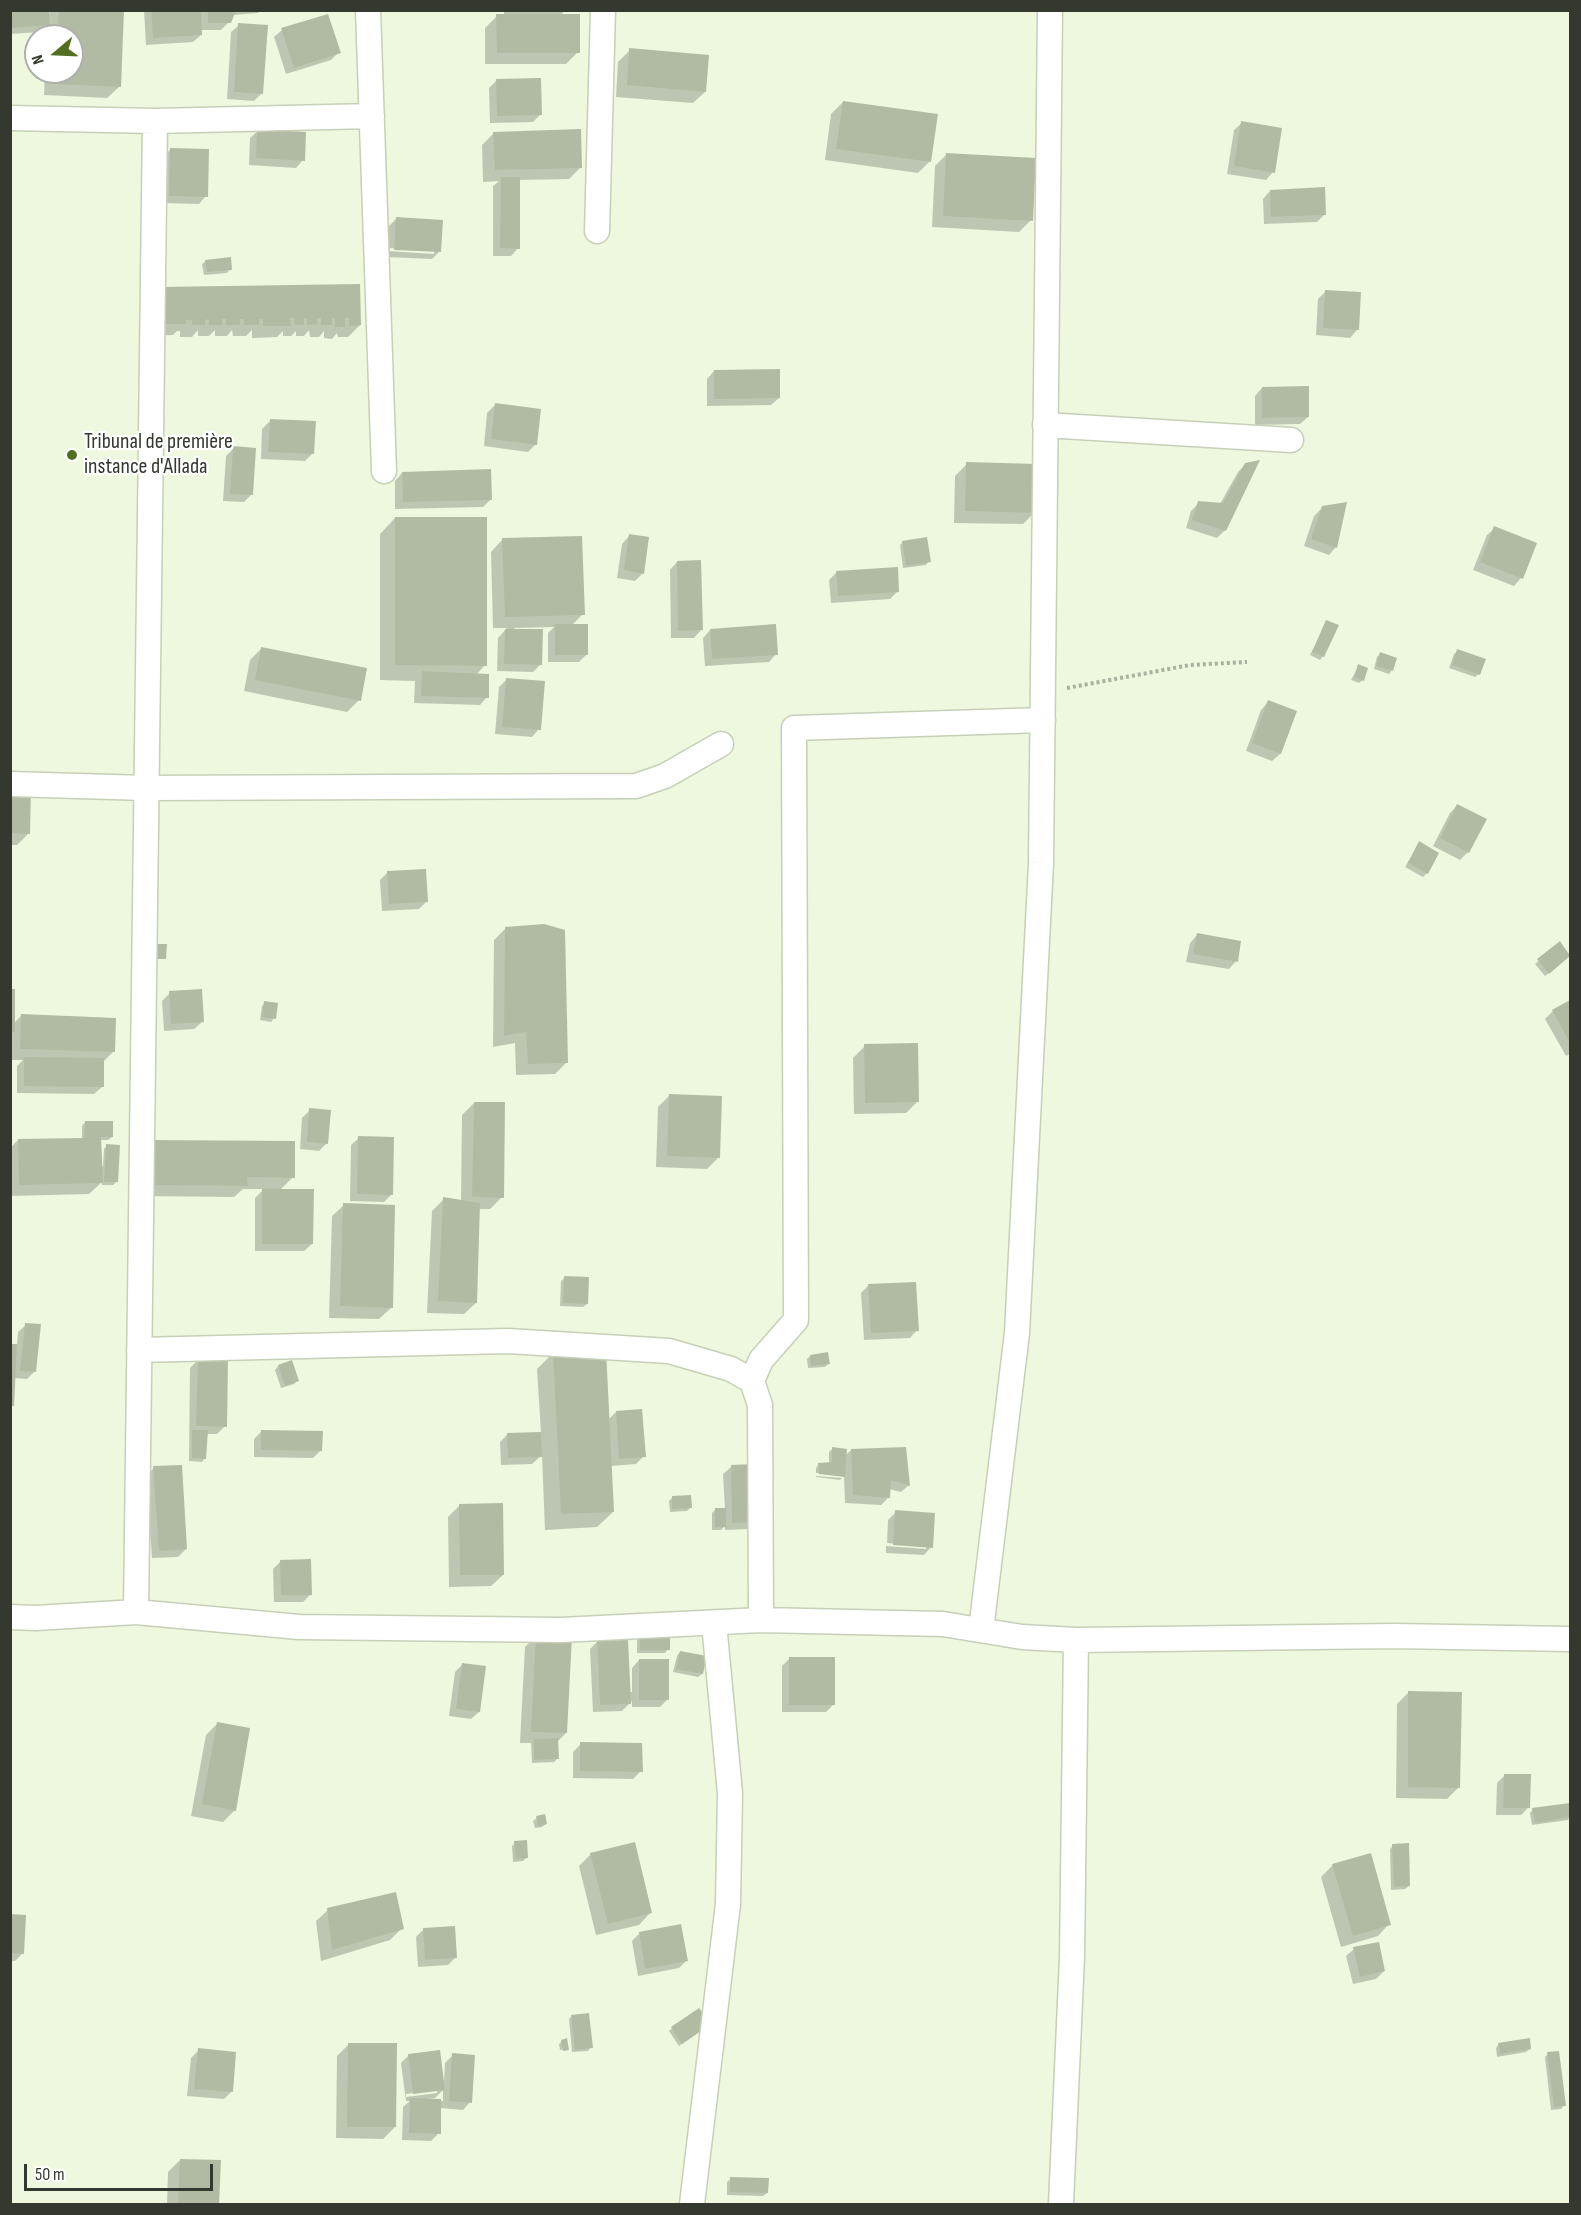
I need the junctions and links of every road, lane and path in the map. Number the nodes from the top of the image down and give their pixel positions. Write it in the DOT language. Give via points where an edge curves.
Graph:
graph roads {
  1 [pos="368,10"];
  2 [pos="603,10"];
  3 [pos="1050,10"];
  4 [pos="372,116"];
  5 [pos="10,118"];
  6 [pos="155,121"];
  7 [pos="597,231"];
  8 [pos="1045,425"];
  9 [pos="1291,440"];
  10 [pos="384,471"];
  11 [pos="1247,662"];
  12 [pos="1043,692"];
  13 [pos="1043,720"];
  14 [pos="721,744"];
  15 [pos="10,784"];
  16 [pos="146,788"];
  17 [pos="139,1350"];
  18 [pos="752,1381"];
  19 [pos="136,1612"];
  20 [pos="10,1617"];
  21 [pos="761,1620"];
  22 [pos="714,1623"];
  23 [pos="981,1630"];
  24 [pos="1570,1639"];
  25 [pos="1077,1640"];
  26 [pos="692,2205"];
  27 [pos="1061,2205"];
  1 -- 4 [label="street"];
  2 -- 7 [label="street"];
  3 -- 8 [label="street"];
  4 -- 6 [label="street"];
  4 -- 10 [label="street"];
  5 -- 6 [label="street"];
  6 -- 16 [label="street"];
  8 -- 9 [label="street"];
  8 -- 12 [label="street"];
  11 -- 12 [label="path" via="1179,667"];
  12 -- 13 [label="street"];
  13 -- 18 [label="street" via="794,728 796,1320 761,1360"];
  13 -- 23 [label="street" via="1040,875 1017,1333"];
  14 -- 16 [label="street" via="665,776 636,786"];
  15 -- 16 [label="street"];
  16 -- 17 [label="street"];
  17 -- 18 [label="street" via="508,1341 669,1351 731,1369"];
  17 -- 19 [label="street"];
  18 -- 21 [label="street" via="760,1405"];
  19 -- 20 [label="street"];
  19 -- 22 [label="street" via="299,1627 561,1630"];
  21 -- 22 [label="street"];
  21 -- 23 [label="street" via="944,1624"];
  22 -- 26 [label="street" via="730,1793 728,1904"];
  23 -- 25 [label="street"];
  24 -- 25 [label="street" via="1394,1636"];
  25 -- 27 [label="street" via="1072,1957"];
}
